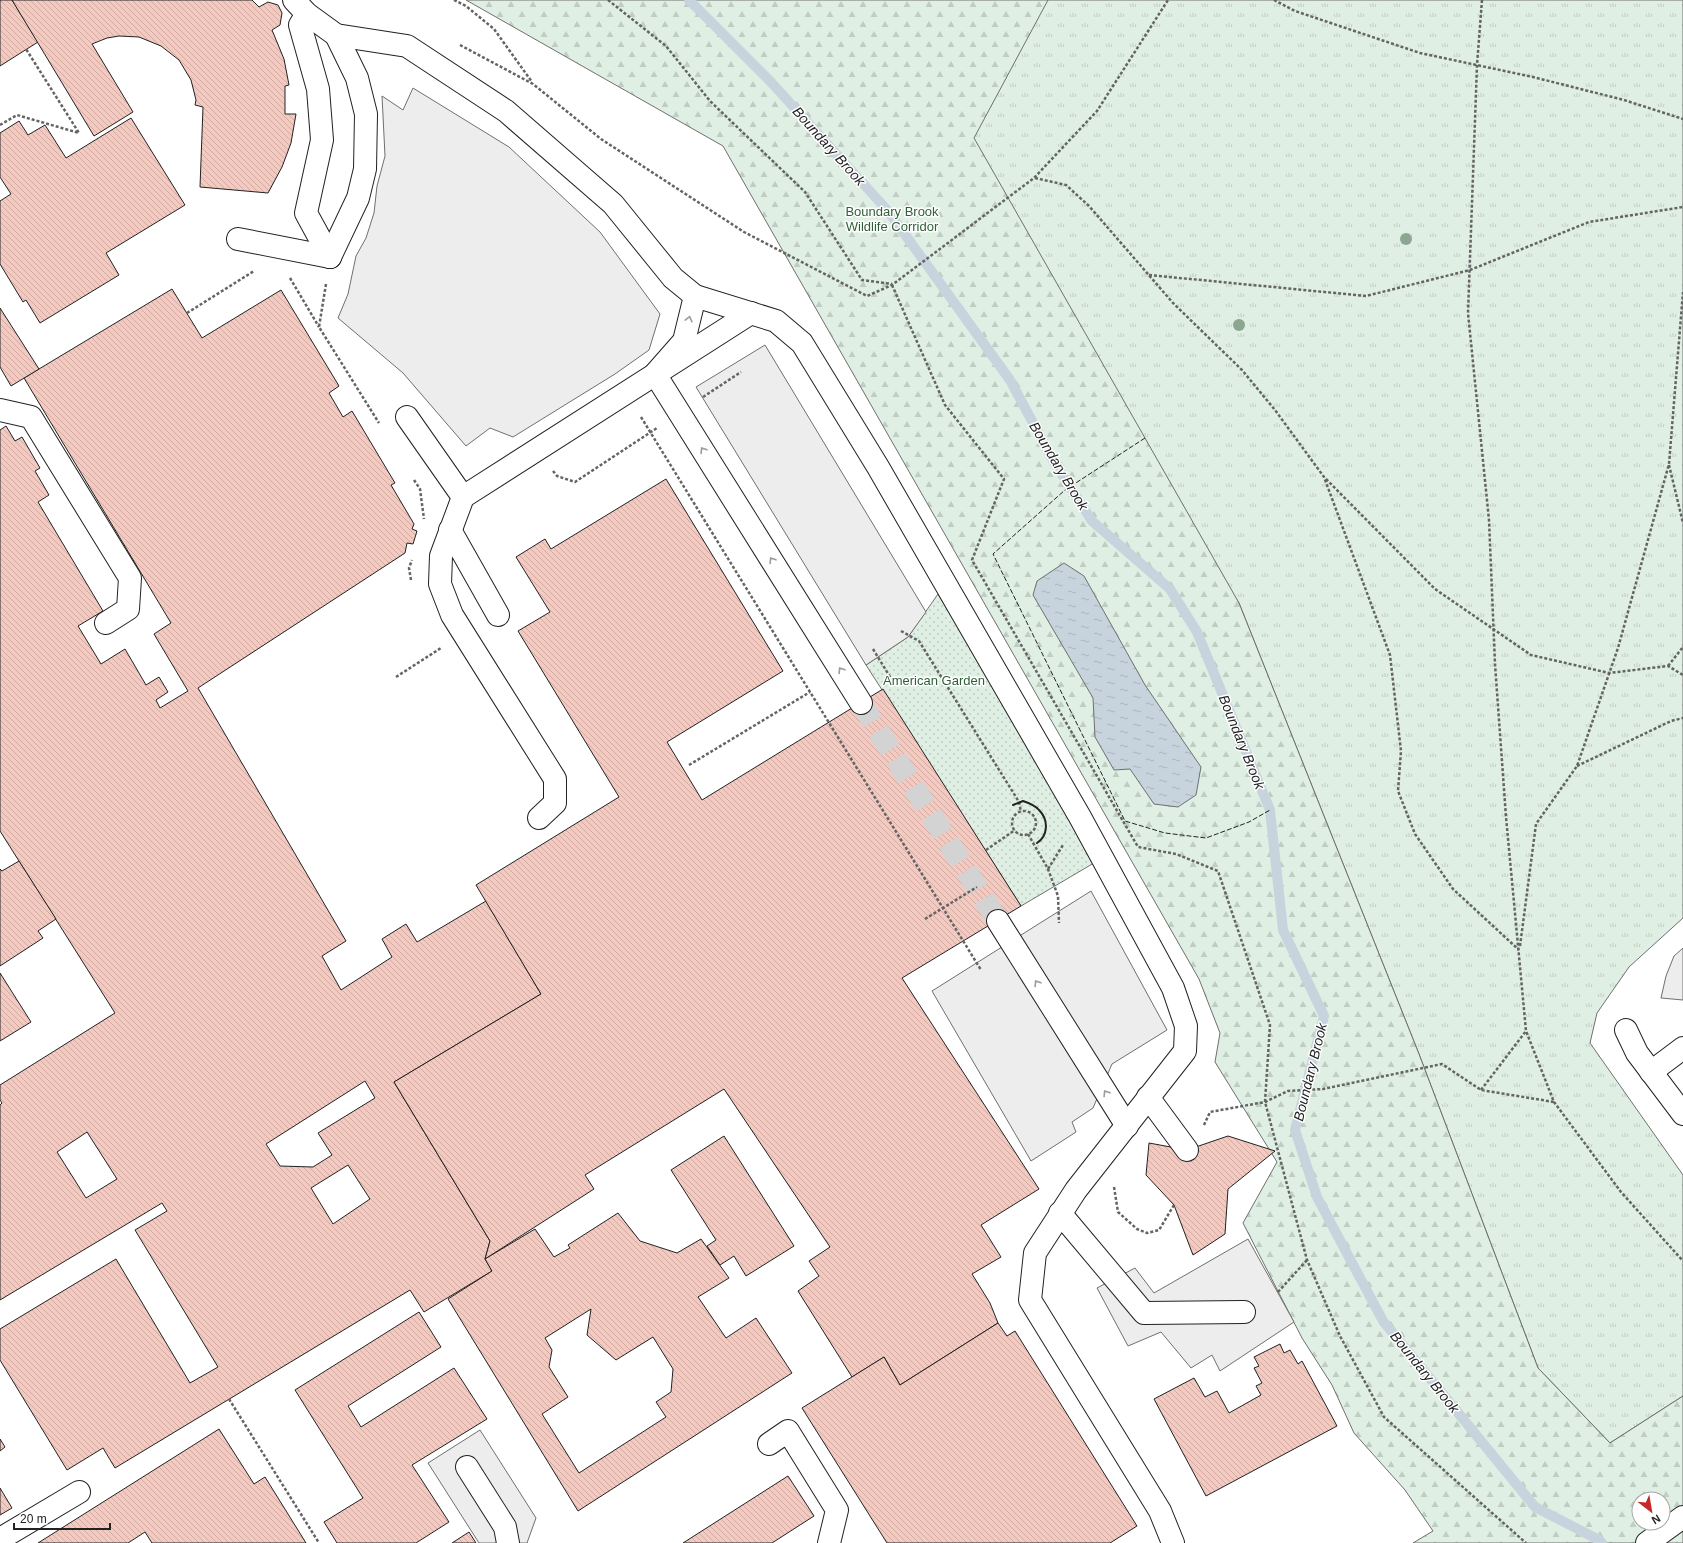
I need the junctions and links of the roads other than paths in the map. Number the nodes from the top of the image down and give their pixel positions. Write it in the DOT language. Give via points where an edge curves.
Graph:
graph roads {
  1 [pos="300,7"];
  2 [pos="336,35"];
  3 [pos="238,239"];
  4 [pos="330,257"];
  5 [pos="695,296"];
  6 [pos="750,313"];
  7 [pos="655,374"];
  8 [pos="0,410"];
  9 [pos="407,417"];
  10 [pos="463,497"];
  11 [pos="450,530"];
  12 [pos="498,615"];
  13 [pos="106,623"];
  14 [pos="861,703"];
  15 [pos="539,818"];
  16 [pos="998,921"];
  17 [pos="1626,1030"];
  18 [pos="1683,1048"];
  19 [pos="1651,1072"];
  20 [pos="1148,1097"];
  21 [pos="1683,1114"];
  22 [pos="1127,1126"];
  23 [pos="1187,1150"];
  24 [pos="1060,1214"];
  25 [pos="1244,1312"];
  26 [pos="769,1444"];
  27 [pos="467,1467"];
  28 [pos="79,1492"];
  29 [pos="1683,1517"];
  30 [pos="0,1539"];
  31 [pos="508,1543"];
  32 [pos="829,1543"];
  33 [pos="1173,1543"];
  34 [pos="1647,1543"];
  1 -- 2 [label="street"];
  1 -- 4 [label="street" via="300,25 318,90 322,140 306,213"];
  2 -- 4 [label="street" via="357,78 366,114 365,170 358,198"];
  2 -- 5 [label="street" via="407,46 506,111 613,204 673,278"];
  3 -- 4 [label="street"];
  5 -- 6 [label="street"];
  7 -- 5 [label="street, one-way" via="684,341"];
  6 -- 7 [label="street"];
  6 -- 20 [label="street" via="776,321 802,343 878,467 1080,817 1173,988 1186,1026 1185,1051"];
  7 -- 10 [label="street"];
  14 -- 7 [label="street, one-way"];
  8 -- 13 [label="street" via="31,417 130,578 128,609"];
  9 -- 10 [label="street"];
  10 -- 11 [label="street"];
  11 -- 12 [label="street"];
  11 -- 15 [label="street" via="441,556 440,584 452,615 555,779 555,803"];
  22 -- 16 [label="street, one-way"];
  17 -- 19 [label="street" via="1637,1053"];
  18 -- 19 [label="street"];
  19 -- 21 [label="street"];
  20 -- 22 [label="street"];
  20 -- 23 [label="street"];
  22 -- 24 [label="street"];
  24 -- 25 [label="street" via="1144,1314"];
  24 -- 33 [label="street" via="1035,1253 1030,1300 1160,1511"];
  26 -- 32 [label="street" via="788,1431 837,1510"];
  27 -- 31 [label="street" via="505,1527"];
  28 -- 30 [label="street"];
  29 -- 34 [label="street"];
}
